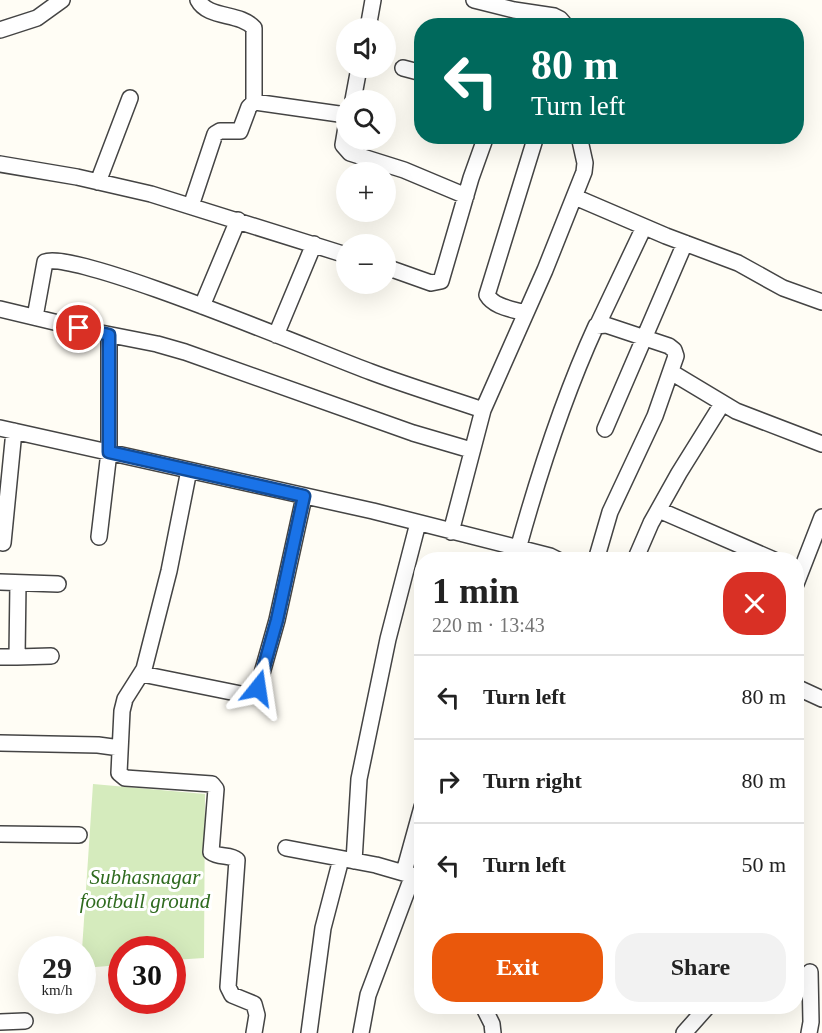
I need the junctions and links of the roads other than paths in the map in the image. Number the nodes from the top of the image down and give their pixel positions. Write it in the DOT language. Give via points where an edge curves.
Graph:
graph roads {
  1 [pos="62,0"];
  2 [pos="198,0"];
  3 [pos="373,0"];
  4 [pos="474,0"];
  5 [pos="370,18"];
  6 [pos="522,18"];
  7 [pos="535,18"];
  8 [pos="558,18"];
  9 [pos="0,30"];
  10 [pos="403,68"];
  11 [pos="414,71"];
  12 [pos="130,98"];
  13 [pos="254,102"];
  14 [pos="336,114"];
  15 [pos="483,144"];
  16 [pos="534,144"];
  17 [pos="580,144"];
  18 [pos="347,150"];
  19 [pos="0,164"];
  20 [pos="98,182"];
  21 [pos="466,196"];
  22 [pos="575,196"];
  23 [pos="191,206"];
  24 [pos="238,220"];
  25 [pos="644,227"];
  26 [pos="685,243"];
  27 [pos="314,244"];
  28 [pos="336,252"];
  29 [pos="396,271"];
  30 [pos="822,302"];
  31 [pos="202,306"];
  32 [pos="0,309"];
  33 [pos="525,313"];
  34 [pos="35,317"];
  35 [pos="598,324"];
  36 [pos="276,334"];
  37 [pos="109,335"];
  38 [pos="646,338"];
  39 [pos="671,372"];
  40 [pos="722,404"];
  41 [pos="483,410"];
  42 [pos="604,429"];
  43 [pos="7,430"];
  44 [pos="822,444"];
  45 [pos="471,450"];
  46 [pos="109,452"];
  47 [pos="189,470"];
  48 [pos="304,496"];
  49 [pos="659,510"];
  50 [pos="822,517"];
  51 [pos="418,523"];
  52 [pos="451,532"];
  53 [pos="99,537"];
  54 [pos="3,543"];
  55 [pos="518,549"];
  56 [pos="529,552"];
  57 [pos="598,552"];
  58 [pos="639,552"];
  59 [pos="756,552"];
  60 [pos="804,560"];
  61 [pos="0,582"];
  62 [pos="18,583"];
  63 [pos="58,584"];
  64 [pos="51,656"];
  65 [pos="0,657"];
  66 [pos="17,657"];
  67 [pos="142,674"];
  68 [pos="804,691"];
  69 [pos="822,699"];
  70 [pos="0,743"];
  71 [pos="120,748"];
  72 [pos="0,834"];
  73 [pos="79,835"];
  74 [pos="286,848"];
  75 [pos="347,860"];
  76 [pos="413,875"];
  77 [pos="809,972"];
  78 [pos="487,1014"];
  79 [pos="701,1014"];
  80 [pos="25,1021"];
  81 [pos="0,1022"];
  82 [pos="254,1033"];
  83 [pos="309,1033"];
  84 [pos="361,1033"];
  85 [pos="493,1033"];
  86 [pos="684,1033"];
  87 [pos="809,1033"];
  1 -- 9 [label="street" via="37,18"];
  2 -- 13 [label="street" via="206,8 254,28"];
  3 -- 5 [label="street"];
  4 -- 6 [label="street"];
  7 -- 8 [label="street"];
  10 -- 11 [label="street"];
  12 -- 20 [label="street"];
  13 -- 14 [label="street"];
  13 -- 23 [label="street" via="240,130 215,134"];
  15 -- 21 [label="street"];
  16 -- 33 [label="street" via="487,295 498,304"];
  17 -- 22 [label="street" via="585,168"];
  18 -- 21 [label="street"];
  19 -- 20 [label="street"];
  20 -- 23 [label="street"];
  21 -- 29 [label="street" via="441,281 431,283"];
  22 -- 25 [label="street"];
  22 -- 33 [label="street"];
  23 -- 24 [label="street"];
  24 -- 27 [label="street"];
  24 -- 31 [label="street"];
  25 -- 26 [label="street"];
  25 -- 35 [label="street"];
  26 -- 30 [label="street"];
  26 -- 38 [label="street"];
  27 -- 28 [label="street"];
  27 -- 36 [label="street"];
  31 -- 34 [label="street" via="97,270 51,260 43,265"];
  31 -- 36 [label="street"];
  32 -- 34 [label="street"];
  33 -- 41 [label="street"];
  34 -- 37 [label="street"];
  35 -- 38 [label="street"];
  35 -- 55 [label="street" via="559,415"];
  36 -- 41 [label="street" via="370,372"];
  37 -- 45 [label="street" via="185,352"];
  37 -- 46 [label="street"];
  38 -- 39 [label="street" via="674,350"];
  38 -- 42 [label="street"];
  39 -- 40 [label="street"];
  39 -- 57 [label="street" via="610,512"];
  40 -- 44 [label="street"];
  40 -- 49 [label="street"];
  41 -- 45 [label="street"];
  43 -- 46 [label="street"];
  43 -- 54 [label="street"];
  45 -- 52 [label="street"];
  46 -- 47 [label="street"];
  46 -- 53 [label="street"];
  47 -- 48 [label="street"];
  47 -- 67 [label="street" via="169,571"];
  48 -- 51 [label="street"];
  48 -- 67 [label="street" via="257,691 241,693"];
  49 -- 58 [label="street"];
  49 -- 59 [label="street"];
  50 -- 60 [label="street"];
  51 -- 52 [label="street"];
  51 -- 75 [label="street" via="388,639"];
  52 -- 55 [label="street"];
  55 -- 56 [label="street"];
  61 -- 62 [label="street"];
  62 -- 63 [label="street"];
  62 -- 66 [label="street"];
  64 -- 66 [label="street"];
  65 -- 66 [label="street"];
  67 -- 71 [label="street" via="125,699"];
  68 -- 69 [label="street"];
  70 -- 71 [label="street"];
  71 -- 82 [label="street" via="119,773 125,778 212,784 216,789 211,852 237,860 228,987 232,994 254,1004"];
  72 -- 73 [label="street"];
  74 -- 75 [label="street"];
  75 -- 76 [label="street"];
  75 -- 83 [label="street" via="323,928"];
  76 -- 84 [label="street" via="369,995"];
  77 -- 87 [label="street"];
  78 -- 85 [label="street"];
  79 -- 86 [label="street"];
  80 -- 81 [label="street"];
}
